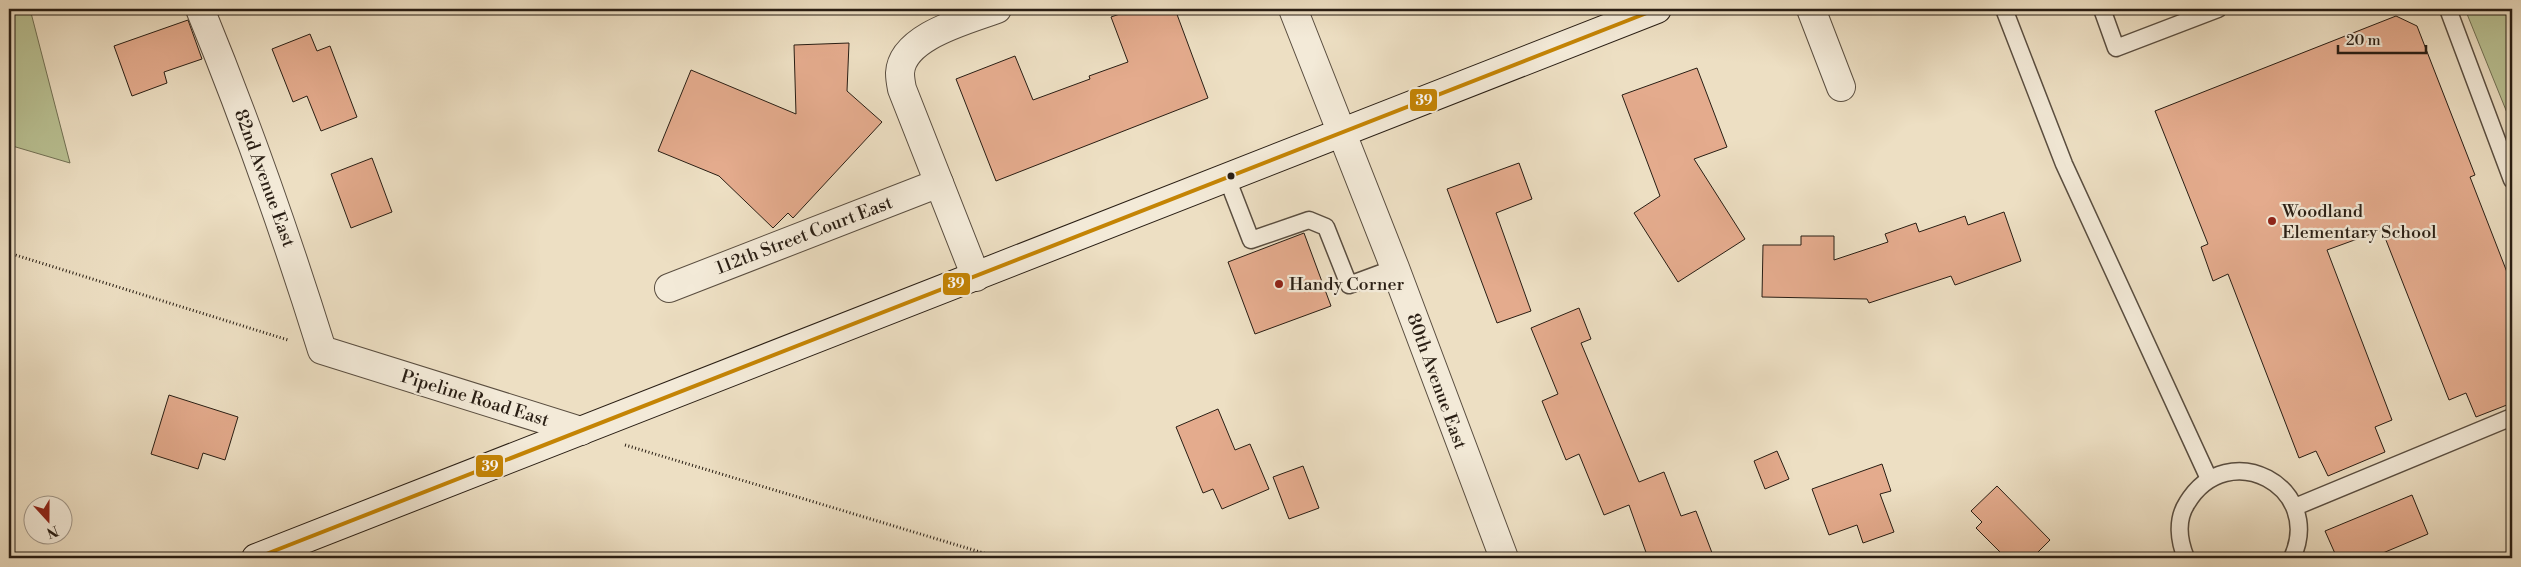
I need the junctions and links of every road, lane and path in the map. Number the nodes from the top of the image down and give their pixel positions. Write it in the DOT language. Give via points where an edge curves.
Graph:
graph roads {
  1 [pos="200,9"];
  2 [pos="996,9"];
  3 [pos="1293,9"];
  4 [pos="1657,9"];
  5 [pos="1811,9"];
  6 [pos="2004,9"];
  7 [pos="2102,9"];
  8 [pos="2218,9"];
  9 [pos="2448,9"];
  10 [pos="1841,86"];
  11 [pos="1343,132"];
  12 [pos="1227,178"];
  13 [pos="2512,180"];
  14 [pos="939,183"];
  15 [pos="9,254"];
  16 [pos="1395,268"];
  17 [pos="976,277"];
  18 [pos="669,288"];
  19 [pos="322,350"];
  20 [pos="2512,417"];
  21 [pos="581,431"];
  22 [pos="2209,479"];
  23 [pos="2295,507"];
  24 [pos="256,558"];
  25 [pos="1000,558"];
  26 [pos="1504,558"];
  27 [pos="2186,558"];
  28 [pos="2292,558"];
  1 -- 19 [label="street, 82nd Avenue East" via="233,88 284,228"];
  2 -- 14 [label="street" via="916,44 900,72 902,89"];
  3 -- 11 [label="street, 80th Avenue East"];
  4 -- 11 [label="street"];
  5 -- 10 [label="street"];
  6 -- 22 [label="lane" via="2064,164"];
  7 -- 8 [label="lane" via="2116,48"];
  9 -- 13 [label="lane"];
  11 -- 12 [label="street"];
  11 -- 16 [label="street, 80th Avenue East"];
  12 -- 16 [label="lane" via="1251,240 1309,220 1326,227 1349,285"];
  12 -- 17 [label="street"];
  14 -- 17 [label="street"];
  14 -- 18 [label="street, 112th Street Court East"];
  15 -- 19 [label="path"];
  16 -- 26 [label="street, 80th Avenue East"];
  17 -- 21 [label="street"];
  19 -- 21 [label="street, Pipeline Road East"];
  20 -- 23 [label="lane"];
  21 -- 24 [label="street"];
  21 -- 25 [label="path"];
  22 -- 23 [label="lane" via="2228,472 2255,473 2284,490"];
  22 -- 27 [label="lane" via="2194,491 2184,508 2179,527"];
  23 -- 28 [label="lane" via="2300,526 2298,546"];
}
